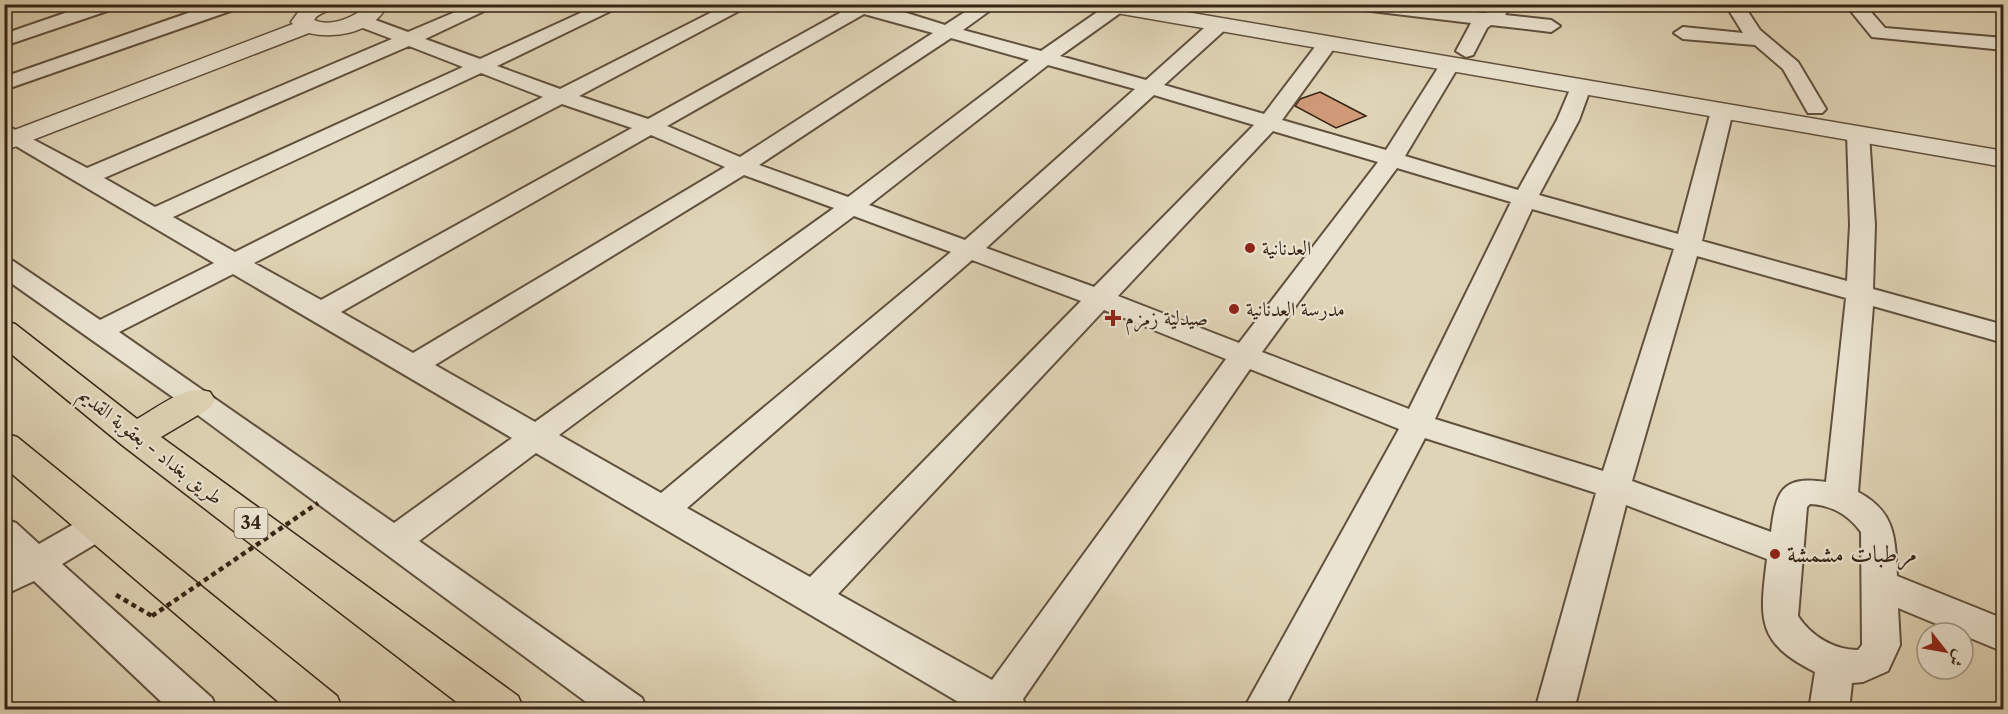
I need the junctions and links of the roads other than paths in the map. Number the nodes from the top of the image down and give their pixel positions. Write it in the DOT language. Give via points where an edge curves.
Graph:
graph roads {
  1 [pos="110,4"];
  2 [pos="233,4"];
  3 [pos="490,4"];
  4 [pos="616,4"];
  5 [pos="743,4"];
  6 [pos="990,4"];
  7 [pos="1193,4"];
  8 [pos="1353,4"];
  9 [pos="1500,4"];
  10 [pos="1734,4"];
  11 [pos="1854,4"];
  12 [pos="860,6"];
  13 [pos="1108,6"];
  14 [pos="1397,7"];
  15 [pos="317,10"];
  16 [pos="366,13"];
  17 [pos="1486,20"];
  18 [pos="1339,23"];
  19 [pos="1220,24"];
  20 [pos="1551,26"];
  21 [pos="949,31"];
  22 [pos="1683,33"];
  23 [pos="408,38"];
  24 [pos="4,40"];
  25 [pos="1761,40"];
  26 [pos="2004,44"];
  27 [pos="1458,57"];
  28 [pos="1045,58"];
  29 [pos="482,66"];
  30 [pos="4,84"];
  31 [pos="1150,87"];
  32 [pos="1581,87"];
  33 [pos="559,96"];
  34 [pos="1815,110"];
  35 [pos="1722,111"];
  36 [pos="1269,122"];
  37 [pos="651,127"];
  38 [pos="1858,134"];
  39 [pos="9,137"];
  40 [pos="1938,139"];
  41 [pos="2004,141"];
  42 [pos="1392,159"];
  43 [pos="2004,159"];
  44 [pos="742,166"];
  45 [pos="86,177"];
  46 [pos="1525,200"];
  47 [pos="851,207"];
  48 [pos="154,216"];
  49 [pos="1688,245"];
  50 [pos="969,250"];
  51 [pos="234,262"];
  52 [pos="4,266"];
  53 [pos="1860,294"];
  54 [pos="1101,299"];
  55 [pos="320,312"];
  56 [pos="4,331"];
  57 [pos="100,331"];
  58 [pos="2004,334"];
  59 [pos="1243,357"];
  60 [pos="413,366"];
  61 [pos="198,400"];
  62 [pos="1418,424"];
  63 [pos="135,436"];
  64 [pos="534,436"];
  65 [pos="4,446"];
  66 [pos="1614,487"];
  67 [pos="1841,498"];
  68 [pos="663,510"];
  69 [pos="100,525"];
  70 [pos="4,532"];
  71 [pos="395,541"];
  72 [pos="1786,552"];
  73 [pos="38,562"];
  74 [pos="4,582"];
  75 [pos="1879,584"];
  76 [pos="813,597"];
  77 [pos="2004,636"];
  78 [pos="1835,663"];
  79 [pos="999,708"];
  80 [pos="198,710"];
  81 [pos="321,710"];
  82 [pos="502,710"];
  83 [pos="628,710"];
  84 [pos="1262,710"];
  85 [pos="1554,710"];
  86 [pos="1829,710"];
  1 -- 24 [label="street"];
  2 -- 30 [label="street"];
  3 -- 23 [label="street"];
  4 -- 29 [label="street"];
  5 -- 33 [label="street"];
  6 -- 21 [label="street"];
  7 -- 27 [label="street"];
  8 -- 14 [label="street"];
  9 -- 17 [label="street" via="1499,11"];
  10 -- 25 [label="street"];
  11 -- 26 [label="street" via="1879,33"];
  12 -- 21 [label="street"];
  12 -- 37 [label="street"];
  13 -- 19 [label="street"];
  13 -- 28 [label="street"];
  14 -- 17 [label="street"];
  15 -- 16 [label="street" via="330,28"];
  15 -- 39 [label="street"];
  16 -- 23 [label="street"];
  17 -- 20 [label="street"];
  17 -- 27 [label="street"];
  18 -- 19 [label="street"];
  18 -- 27 [label="street"];
  18 -- 36 [label="street"];
  19 -- 31 [label="street"];
  21 -- 28 [label="street"];
  21 -- 44 [label="street"];
  22 -- 25 [label="street"];
  23 -- 29 [label="street"];
  23 -- 45 [label="street"];
  25 -- 34 [label="street" via="1791,66"];
  27 -- 32 [label="street"];
  27 -- 34 [label="street"];
  27 -- 42 [label="street"];
  28 -- 31 [label="street"];
  28 -- 47 [label="street"];
  29 -- 33 [label="street"];
  29 -- 48 [label="street"];
  31 -- 36 [label="street"];
  31 -- 50 [label="street"];
  32 -- 35 [label="street"];
  32 -- 46 [label="street" via="1568,120"];
  33 -- 37 [label="street"];
  33 -- 51 [label="street"];
  34 -- 40 [label="street"];
  35 -- 38 [label="street"];
  35 -- 49 [label="street"];
  36 -- 42 [label="street"];
  36 -- 54 [label="street"];
  37 -- 44 [label="street"];
  37 -- 55 [label="street"];
  38 -- 40 [label="street"];
  38 -- 53 [label="street" via="1863,181"];
  39 -- 45 [label="street"];
  40 -- 41 [label="street"];
  40 -- 43 [label="street"];
  42 -- 46 [label="street"];
  42 -- 59 [label="street"];
  44 -- 47 [label="street"];
  44 -- 60 [label="street"];
  45 -- 48 [label="street"];
  46 -- 49 [label="street"];
  46 -- 62 [label="street"];
  47 -- 50 [label="street"];
  47 -- 64 [label="street"];
  48 -- 51 [label="street"];
  49 -- 53 [label="street"];
  49 -- 66 [label="street"];
  50 -- 54 [label="street"];
  50 -- 68 [label="street"];
  51 -- 55 [label="street"];
  51 -- 57 [label="street"];
  52 -- 57 [label="street"];
  53 -- 58 [label="street"];
  53 -- 67 [label="street"];
  54 -- 59 [label="street"];
  54 -- 76 [label="street"];
  55 -- 60 [label="street"];
  56 -- 63 [label="highway, طريق بغداد - بعقوبة القديم / 34"];
  57 -- 61 [label="street"];
  59 -- 62 [label="street"];
  59 -- 79 [label="street"];
  60 -- 64 [label="street"];
  61 -- 63 [label="highway"];
  61 -- 71 [label="street"];
  62 -- 66 [label="street"];
  62 -- 84 [label="street"];
  63 -- 82 [label="highway, طريق بغداد - بعقوبة القديم / 34"];
  64 -- 68 [label="street"];
  64 -- 71 [label="street"];
  65 -- 69 [label="highway"];
  66 -- 72 [label="street"];
  66 -- 85 [label="street"];
  67 -- 72 [label="street" via="1816,492 1796,495 1791,501"];
  67 -- 75 [label="street" via="1862,510 1875,525"];
  68 -- 76 [label="street"];
  69 -- 73 [label="street"];
  69 -- 81 [label="highway"];
  70 -- 73 [label="street"];
  71 -- 83 [label="street"];
  72 -- 78 [label="street" via="1780,606 1784,627 1805,648"];
  73 -- 74 [label="street"];
  73 -- 80 [label="street"];
  75 -- 77 [label="street"];
  75 -- 78 [label="street" via="1880,655 1864,666"];
  76 -- 79 [label="street"];
  78 -- 86 [label="street"];
}
